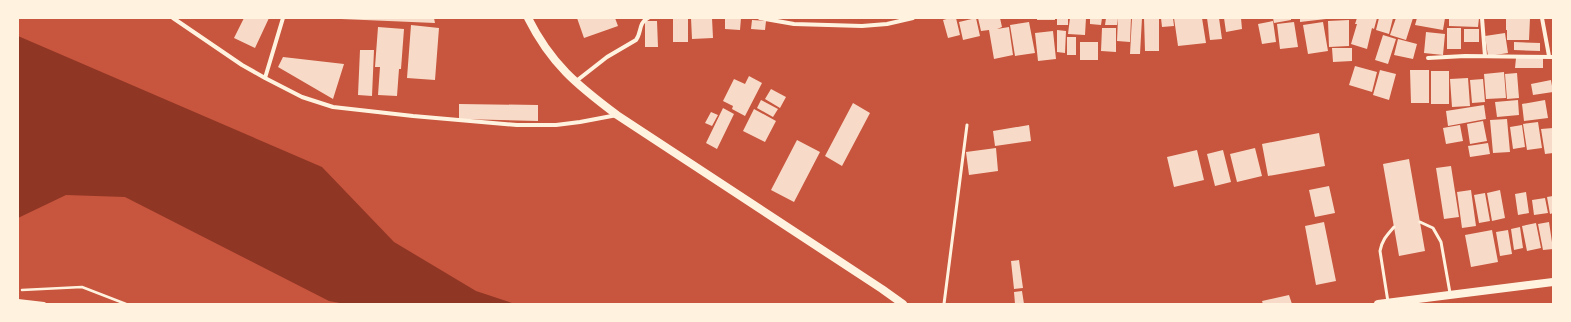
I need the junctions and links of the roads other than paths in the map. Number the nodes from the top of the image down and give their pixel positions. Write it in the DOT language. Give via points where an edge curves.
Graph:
graph roads {
  1 [pos="173,18"];
  2 [pos="283,18"];
  3 [pos="528,18"];
  4 [pos="648,18"];
  5 [pos="760,18"];
  6 [pos="913,18"];
  7 [pos="1482,18"];
  8 [pos="1542,18"];
  9 [pos="770,19"];
  10 [pos="1485,56"];
  11 [pos="1551,57"];
  12 [pos="1428,58"];
  13 [pos="265,78"];
  14 [pos="575,82"];
  15 [pos="617,115"];
  16 [pos="967,125"];
  17 [pos="1420,222"];
  18 [pos="1394,227"];
  19 [pos="1553,282"];
  20 [pos="1450,295"];
  21 [pos="18,301"];
  22 [pos="1388,302"];
  23 [pos="44,304"];
  24 [pos="903,304"];
  25 [pos="944,304"];
  26 [pos="1378,304"];
  1 -- 13 [label="street"];
  2 -- 13 [label="street"];
  3 -- 14 [label="main road" via="538,38"];
  4 -- 14 [label="street" via="641,24 636,40 606,57"];
  5 -- 9 [label="street"];
  6 -- 9 [label="street" via="862,26 794,24"];
  7 -- 10 [label="street"];
  8 -- 11 [label="street"];
  10 -- 11 [label="street"];
  10 -- 12 [label="street"];
  13 -- 15 [label="street" via="302,97 333,107 413,116 517,125 556,125"];
  14 -- 15 [label="main road"];
  15 -- 24 [label="main road"];
  16 -- 25 [label="lane"];
  17 -- 20 [label="lane" via="1432,228 1441,242"];
  18 -- 22 [label="lane" via="1385,236 1380,251"];
  19 -- 20 [label="main road"];
  20 -- 22 [label="main road"];
  21 -- 23 [label="street"];
  22 -- 26 [label="main road"];
}
